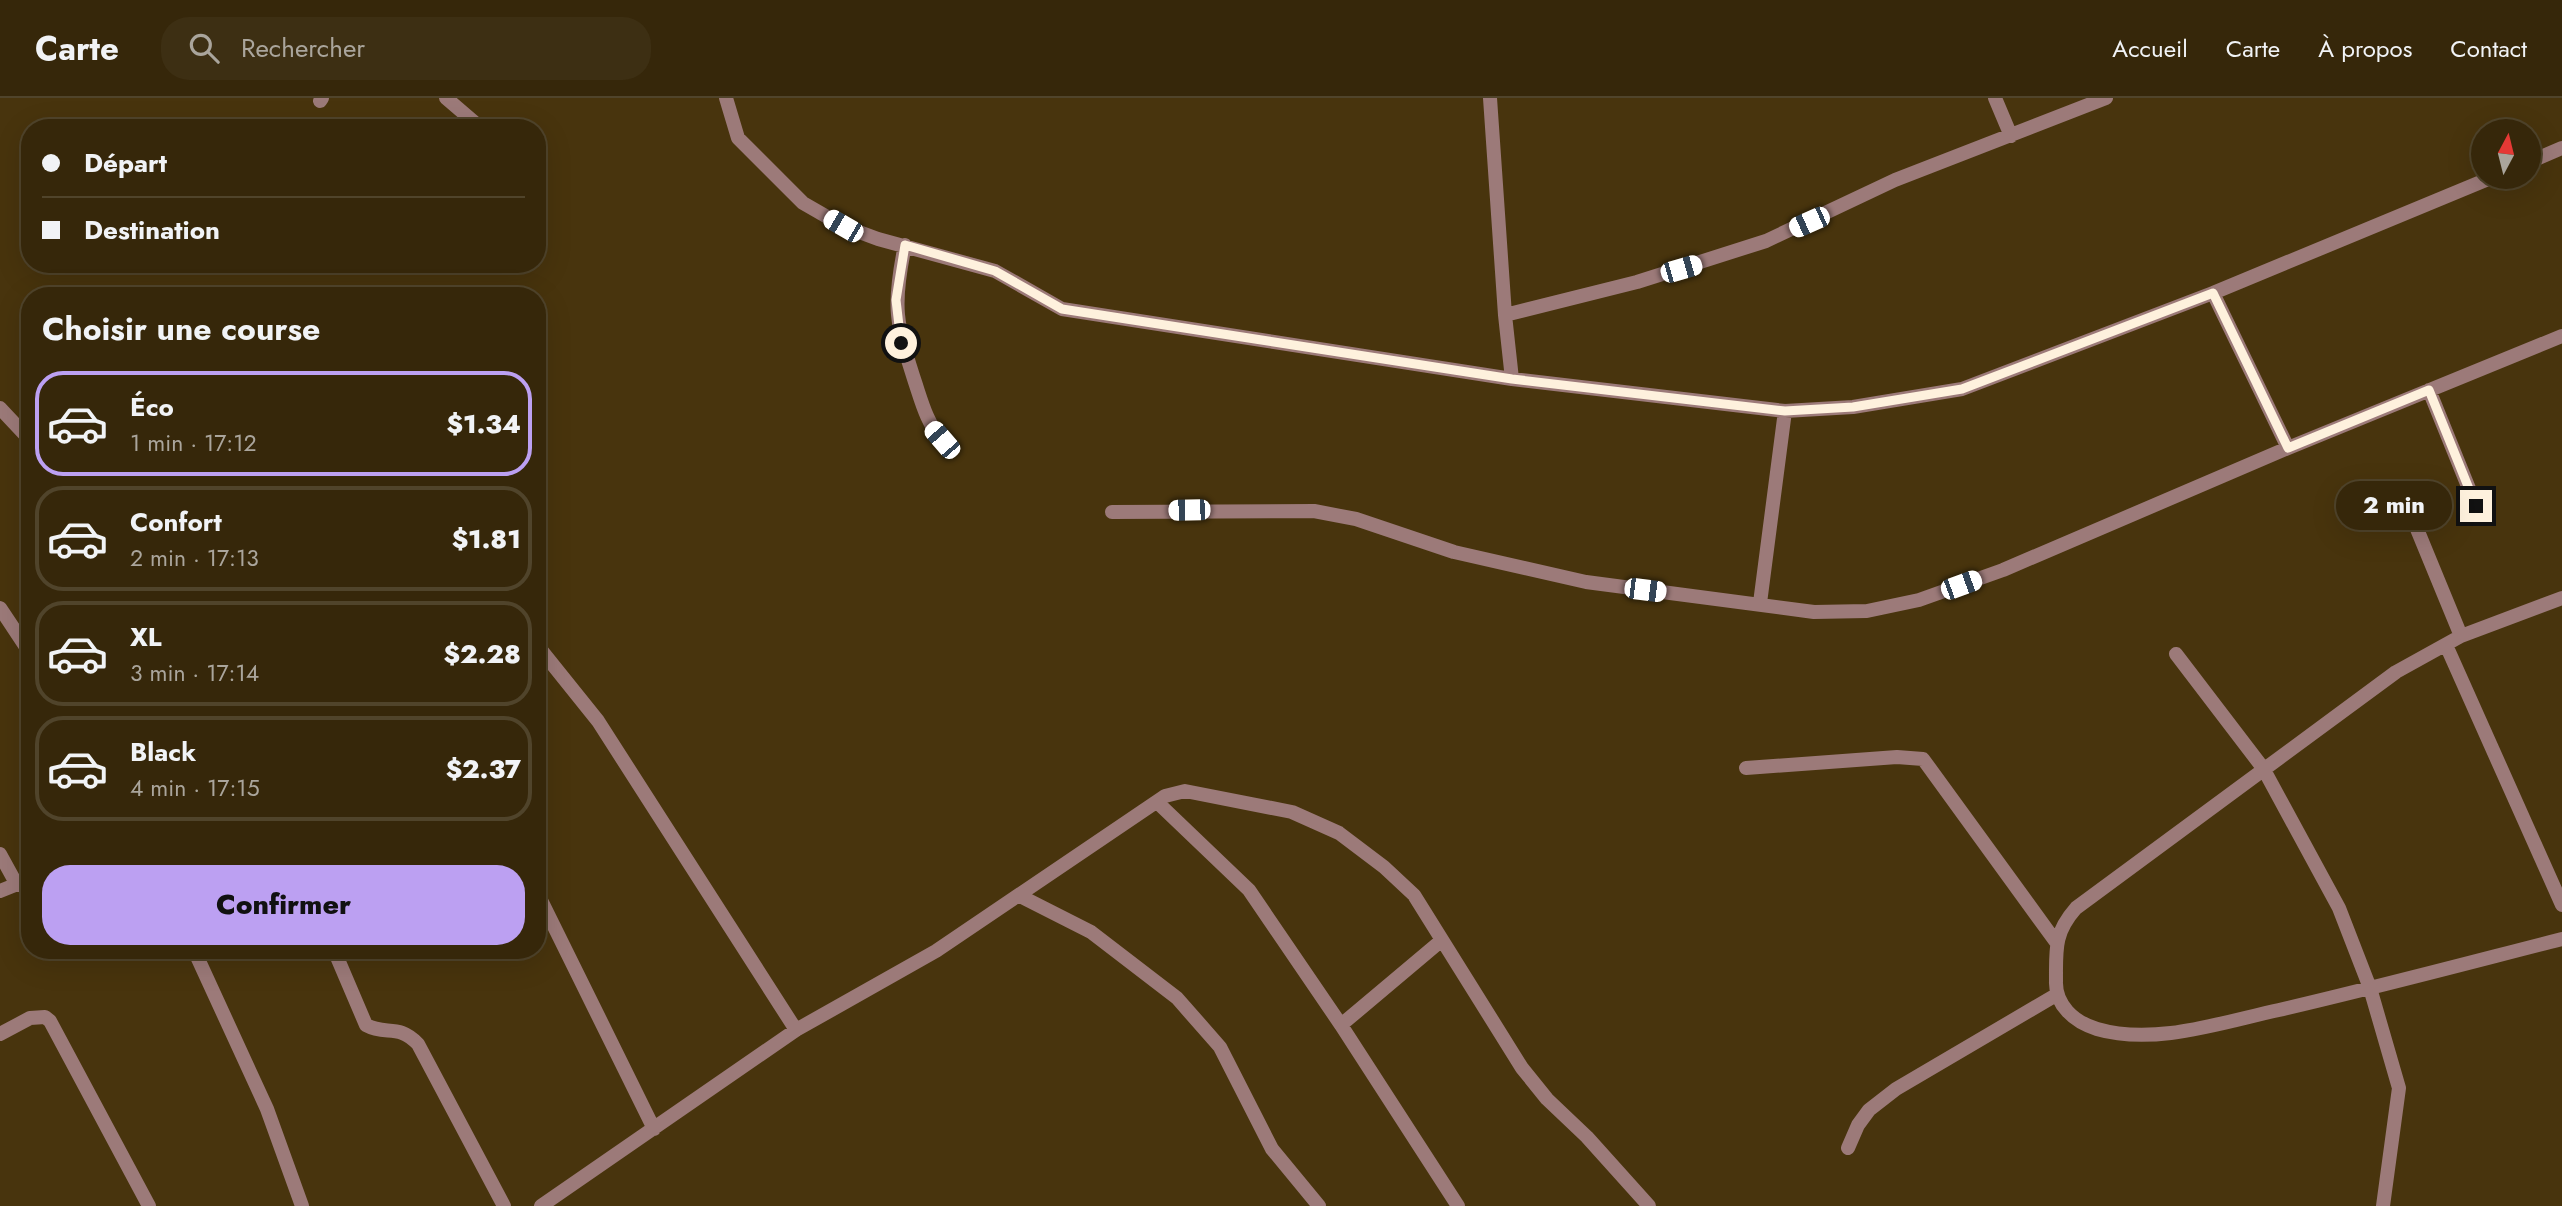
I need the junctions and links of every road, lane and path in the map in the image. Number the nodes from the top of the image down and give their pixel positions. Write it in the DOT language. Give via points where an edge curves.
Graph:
graph roads {
  1 [pos="446,98"];
  2 [pos="726,98"];
  3 [pos="1490,98"];
  4 [pos="1995,98"];
  5 [pos="2106,98"];
  6 [pos="470,119"];
  7 [pos="2011,136"];
  8 [pos="2562,148"];
  9 [pos="2541,157"];
  10 [pos="2471,186"];
  11 [pos="905,245"];
  12 [pos="2213,293"];
  13 [pos="1505,315"];
  14 [pos="2562,336"];
  15 [pos="1512,379"];
  16 [pos="2429,390"];
  17 [pos="0,408"];
  18 [pos="1785,411"];
  19 [pos="21,430"];
  20 [pos="942,440"];
  21 [pos="2288,448"];
  22 [pos="2476,506"];
  23 [pos="1112,512"];
  24 [pos="2417,529"];
  25 [pos="2562,598"];
  26 [pos="1760,604"];
  27 [pos="0,608"];
  28 [pos="2461,636"];
  29 [pos="21,640"];
  30 [pos="2446,645"];
  31 [pos="2176,654"];
  32 [pos="546,656"];
  33 [pos="1746,768"];
  34 [pos="2263,768"];
  35 [pos="1157,802"];
  36 [pos="0,854"];
  37 [pos="21,878"];
  38 [pos="21,883"];
  39 [pos="0,891"];
  40 [pos="1020,896"];
  41 [pos="2562,905"];
  42 [pos="546,910"];
  43 [pos="2562,939"];
  44 [pos="1442,940"];
  45 [pos="2056,942"];
  46 [pos="198,959"];
  47 [pos="338,959"];
  48 [pos="2371,988"];
  49 [pos="2056,995"];
  50 [pos="1341,1025"];
  51 [pos="796,1030"];
  52 [pos="0,1034"];
  53 [pos="654,1129"];
  54 [pos="1847,1148"];
  55 [pos="1315,1205"];
  56 [pos="149,1206"];
  57 [pos="302,1206"];
  58 [pos="504,1206"];
  59 [pos="541,1206"];
  60 [pos="1458,1206"];
  61 [pos="1649,1206"];
  62 [pos="2383,1206"];
  1 -- 6 [label="street"];
  2 -- 11 [label="street" via="738,138 803,203 843,226"];
  3 -- 13 [label="street"];
  4 -- 7 [label="street"];
  5 -- 7 [label="street"];
  7 -- 13 [label="street" via="1895,180 1766,241 1650,278"];
  8 -- 9 [label="street"];
  10 -- 12 [label="street"];
  11 -- 15 [label="street" via="995,271 1062,309"];
  11 -- 20 [label="street" via="896,300 901,343 926,416"];
  12 -- 18 [label="street" via="1962,389 1853,407"];
  12 -- 21 [label="street"];
  13 -- 15 [label="street"];
  14 -- 16 [label="street"];
  15 -- 18 [label="street"];
  16 -- 21 [label="street"];
  16 -- 22 [label="street"];
  17 -- 19 [label="street"];
  18 -- 26 [label="street"];
  21 -- 26 [label="street" via="2003,570 1919,600 1867,611 1814,612"];
  23 -- 26 [label="street" via="1314,511 1356,519 1454,552 1586,582"];
  24 -- 28 [label="street"];
  25 -- 28 [label="street"];
  27 -- 29 [label="street"];
  28 -- 30 [label="street"];
  30 -- 34 [label="street" via="2396,672"];
  30 -- 41 [label="street"];
  31 -- 34 [label="street"];
  32 -- 51 [label="street" via="598,721"];
  33 -- 45 [label="street" via="1923,759"];
  34 -- 45 [label="street" via="2076,908 2062,923"];
  34 -- 48 [label="street" via="2339,908"];
  35 -- 40 [label="street"];
  35 -- 44 [label="street" via="1185,791 1292,812 1339,834 1414,895"];
  35 -- 50 [label="street" via="1249,890"];
  36 -- 37 [label="street"];
  38 -- 39 [label="street"];
  40 -- 51 [label="street" via="936,951"];
  40 -- 55 [label="street" via="1091,932 1177,998 1220,1047 1272,1149"];
  42 -- 53 [label="street"];
  43 -- 48 [label="street"];
  44 -- 50 [label="street"];
  44 -- 61 [label="street" via="1539,1088"];
  45 -- 49 [label="street"];
  46 -- 57 [label="street" via="267,1109"];
  47 -- 58 [label="street" via="366,1025 395,1029 418,1044"];
  48 -- 49 [label="street" via="2178,1032 2097,1029 2069,1015"];
  48 -- 62 [label="street" via="2399,1088"];
  49 -- 54 [label="street" via="1896,1089 1869,1110"];
  50 -- 60 [label="street"];
  51 -- 53 [label="street"];
  52 -- 56 [label="street" via="30,1018 50,1021"];
  53 -- 59 [label="street"];
}
